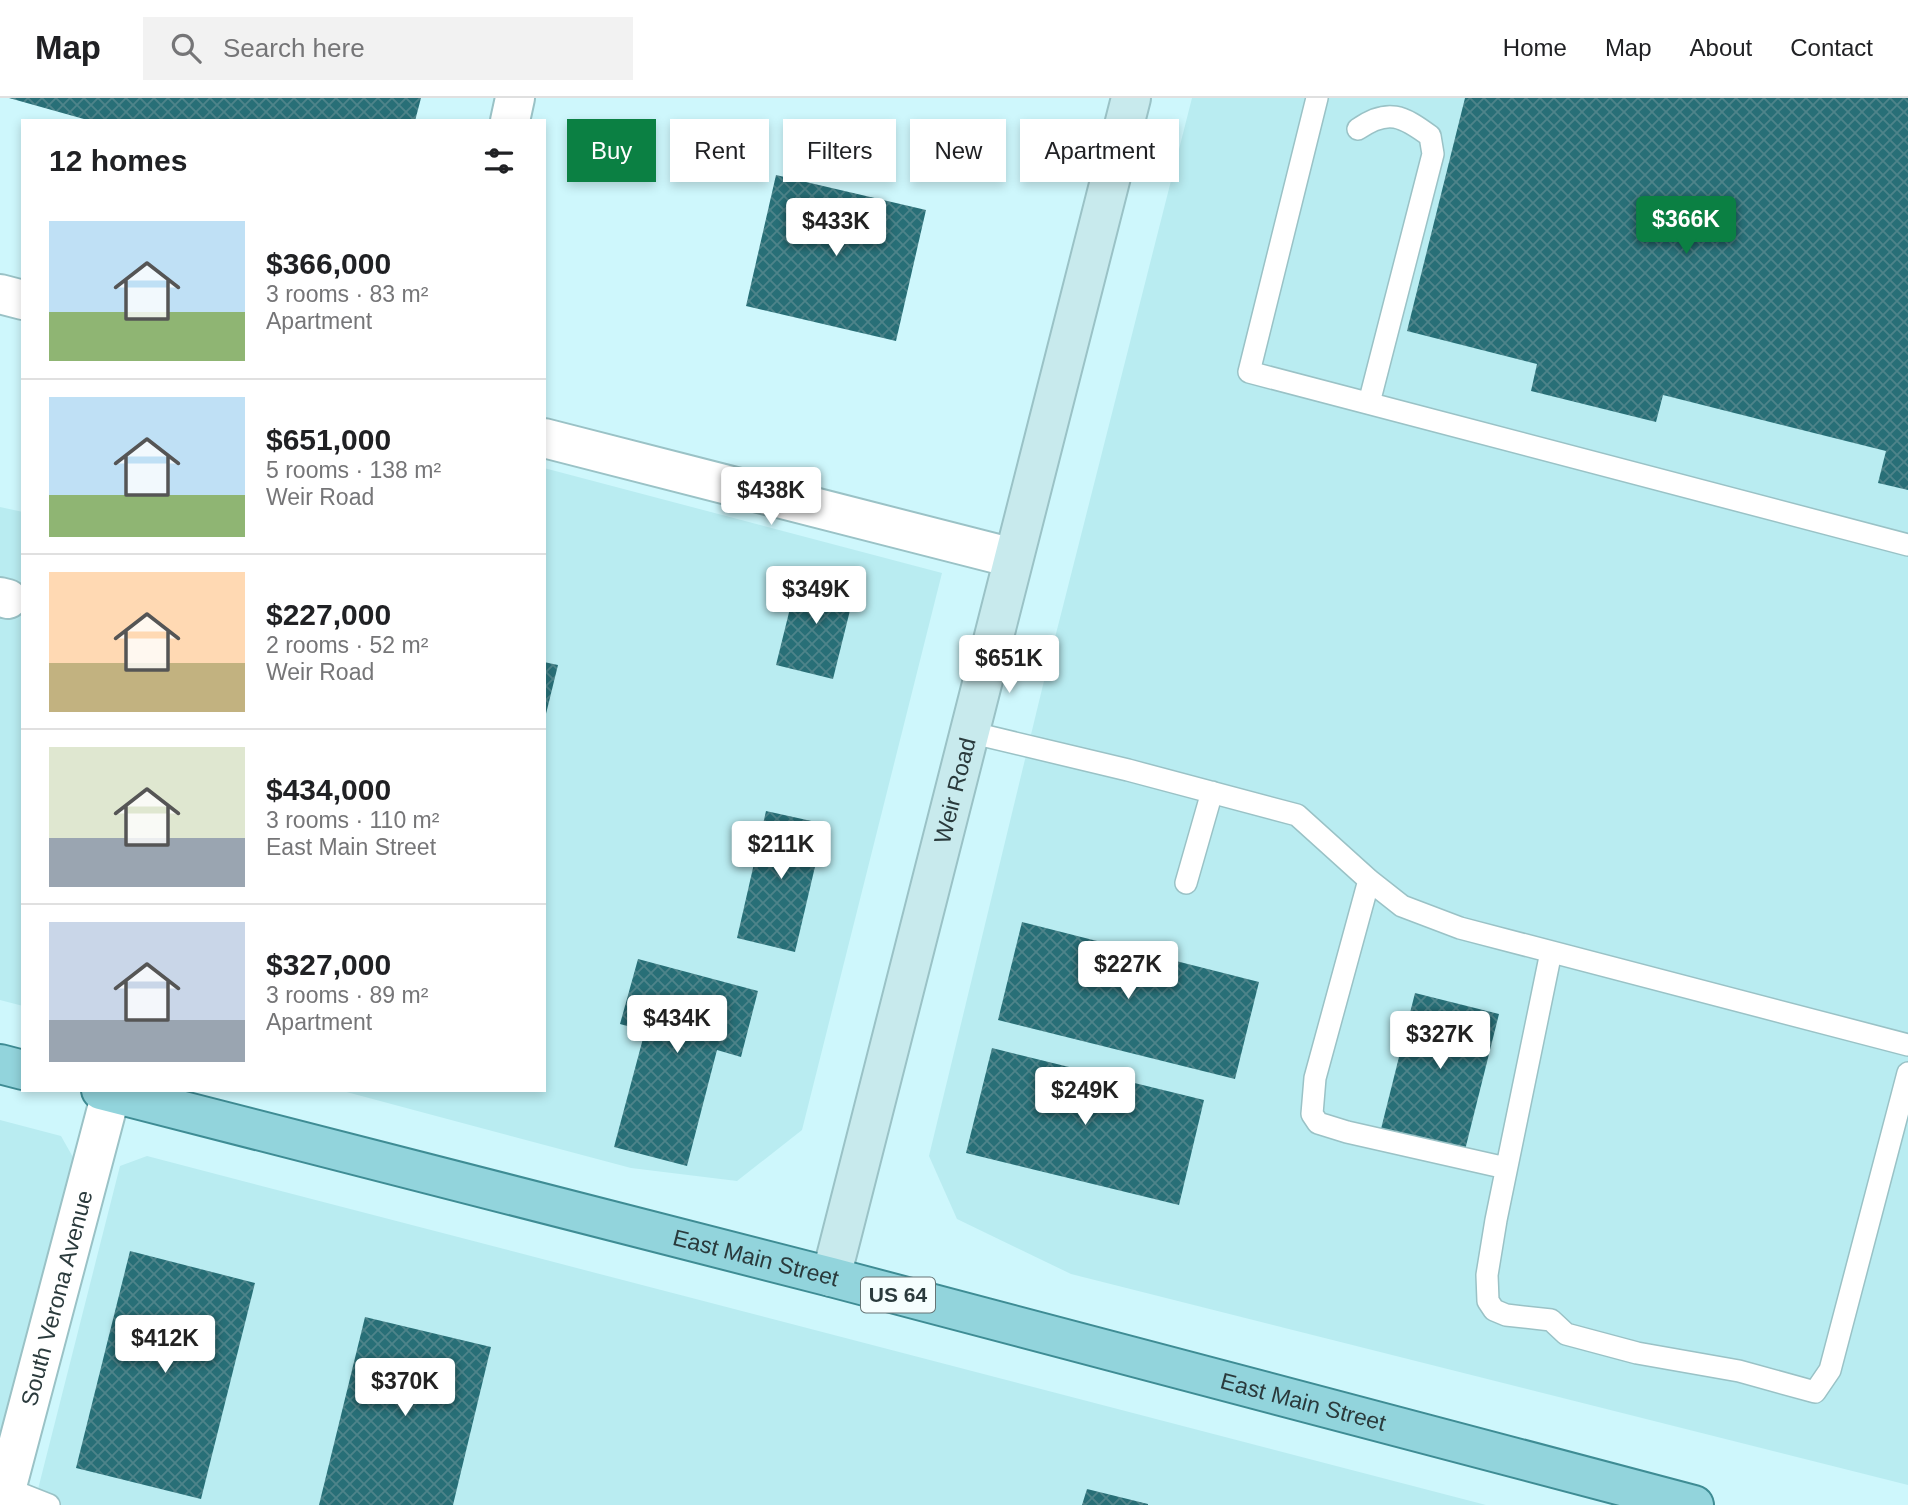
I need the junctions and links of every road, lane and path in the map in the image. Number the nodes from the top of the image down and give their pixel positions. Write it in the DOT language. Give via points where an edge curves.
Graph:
graph roads {
  1 [pos="515,98"];
  2 [pos="1131,98"];
  3 [pos="1317,98"];
  4 [pos="510,119"];
  5 [pos="1358,129"];
  6 [pos="0,294"];
  7 [pos="21,299"];
  8 [pos="1369,403"];
  9 [pos="546,439"];
  10 [pos="1908,545"];
  11 [pos="1013,558"];
  12 [pos="969,732"];
  13 [pos="1212,792"];
  14 [pos="1369,880"];
  15 [pos="1186,883"];
  16 [pos="1550,952"];
  17 [pos="1908,1045"];
  18 [pos="0,1065"];
  19 [pos="21,1070"];
  20 [pos="1908,1073"];
  21 [pos="106,1092"];
  22 [pos="1506,1168"];
  23 [pos="831,1278"];
  24 [pos="4,1496"];
  25 [pos="49,1505"];
  26 [pos="1694,1505"];
  1 -- 4 [label="street"];
  2 -- 11 [label="main road, Weir Road"];
  3 -- 8 [label="lane" via="1249,372"];
  5 -- 8 [label="lane" via="1374,118 1392,116 1411,122 1430,136 1433,154"];
  6 -- 7 [label="street"];
  8 -- 10 [label="lane"];
  9 -- 11 [label="street"];
  11 -- 12 [label="main road, Weir Road"];
  12 -- 13 [label="lane"];
  12 -- 23 [label="main road, Weir Road"];
  13 -- 14 [label="lane" via="1297,815"];
  13 -- 15 [label="lane"];
  14 -- 16 [label="lane" via="1402,906 1460,928"];
  14 -- 22 [label="lane" via="1315,1078 1312,1114 1318,1123 1347,1132"];
  16 -- 17 [label="lane"];
  16 -- 22 [label="lane"];
  18 -- 19 [label="main road"];
  20 -- 22 [label="lane" via="1830,1370 1815,1392 1739,1371 1566,1335 1551,1320 1494,1310 1488,1301 1487,1275"];
  21 -- 23 [label="main road, East Main Street / US 64"];
  21 -- 24 [label="street, South Verona Avenue"];
  23 -- 26 [label="main road, East Main Street / US 64"];
  24 -- 25 [label="lane"];
}
